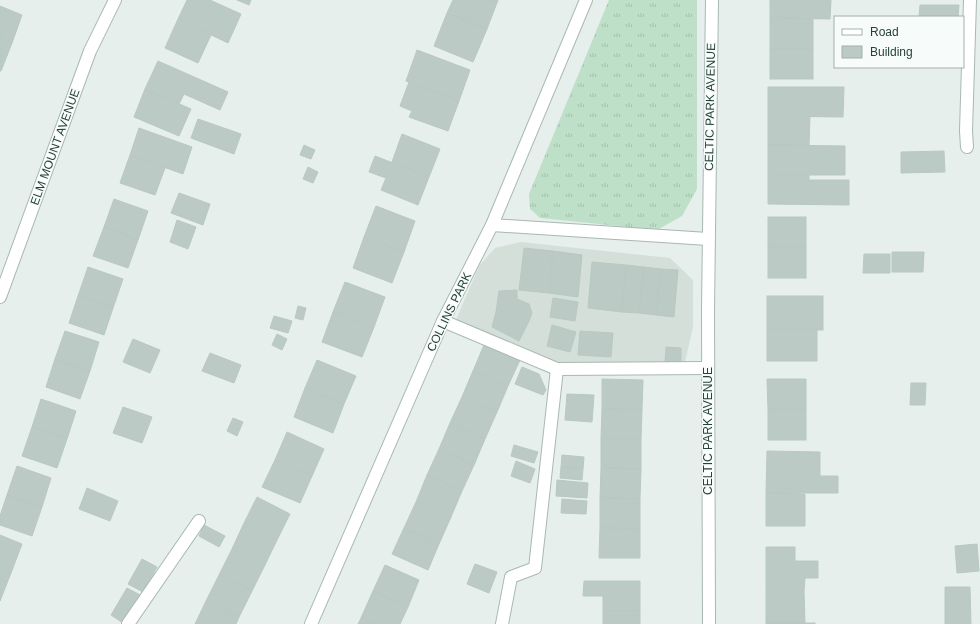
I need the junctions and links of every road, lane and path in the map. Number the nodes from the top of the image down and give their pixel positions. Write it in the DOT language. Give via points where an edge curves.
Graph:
graph roads {
  1 [pos="115,0"];
  2 [pos="586,0"];
  3 [pos="712,0"];
  4 [pos="970,0"];
  5 [pos="967,147"];
  6 [pos="492,225"];
  7 [pos="708,238"];
  8 [pos="0,297"];
  9 [pos="443,321"];
  10 [pos="708,368"];
  11 [pos="557,369"];
  12 [pos="199,521"];
  13 [pos="128,624"];
  14 [pos="311,624"];
  15 [pos="502,624"];
  16 [pos="709,624"];
  1 -- 8 [label="street, ELM MOUNT AVENUE" via="90,51"];
  2 -- 6 [label="street, COLLINS PARK"];
  3 -- 7 [label="street, CELTIC PARK AVENUE"];
  4 -- 5 [label="street"];
  6 -- 7 [label="street"];
  6 -- 9 [label="street, COLLINS PARK"];
  7 -- 10 [label="street, CELTIC PARK AVENUE"];
  9 -- 11 [label="street"];
  9 -- 14 [label="street, COLLINS PARK"];
  10 -- 11 [label="street"];
  10 -- 16 [label="street, CELTIC PARK AVENUE"];
  11 -- 15 [label="street" via="535,568 511,577"];
  12 -- 13 [label="street"];
}
